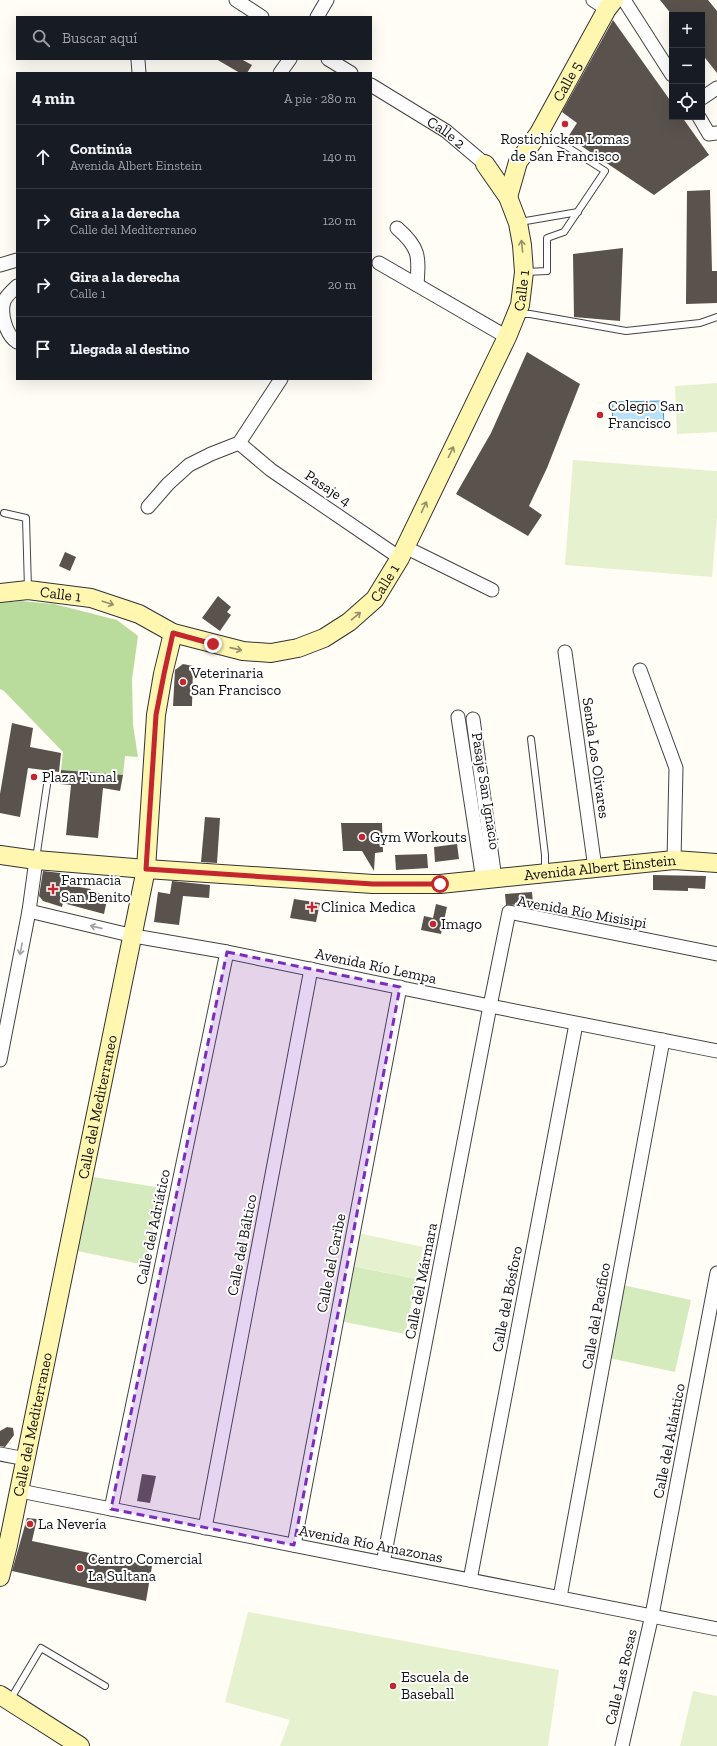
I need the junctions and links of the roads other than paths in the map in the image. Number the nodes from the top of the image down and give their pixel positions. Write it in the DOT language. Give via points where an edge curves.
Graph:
graph roads {
  1 [pos="236,0"];
  2 [pos="327,0"];
  3 [pos="624,0"];
  4 [pos="604,3"];
  5 [pos="260,16"];
  6 [pos="318,16"];
  7 [pos="289,60"];
  8 [pos="330,60"];
  9 [pos="669,70"];
  10 [pos="281,72"];
  11 [pos="349,72"];
  12 [pos="372,86"];
  13 [pos="717,88"];
  14 [pos="705,96"];
  15 [pos="701,120"];
  16 [pos="539,133"];
  17 [pos="717,133"];
  18 [pos="518,162"];
  19 [pos="486,164"];
  20 [pos="508,197"];
  21 [pos="578,212"];
  22 [pos="518,223"];
  23 [pos="397,228"];
  24 [pos="16,260"];
  25 [pos="379,263"];
  26 [pos="0,265"];
  27 [pos="524,272"];
  28 [pos="417,285"];
  29 [pos="16,287"];
  30 [pos="518,314"];
  31 [pos="717,318"];
  32 [pos="507,337"];
  33 [pos="16,341"];
  34 [pos="279,380"];
  35 [pos="240,443"];
  36 [pos="148,507"];
  37 [pos="4,513"];
  38 [pos="403,552"];
  39 [pos="28,590"];
  40 [pos="492,590"];
  41 [pos="0,593"];
  42 [pos="173,633"];
  43 [pos="565,652"];
  44 [pos="640,670"];
  45 [pos="458,716"];
  46 [pos="473,719"];
  47 [pos="531,739"];
  48 [pos="48,778"];
  49 [pos="0,855"];
  50 [pos="36,860"];
  51 [pos="674,860"];
  52 [pos="717,863"];
  53 [pos="595,868"];
  54 [pos="146,869"];
  55 [pos="489,874"];
  56 [pos="546,874"];
  57 [pos="29,911"];
  58 [pos="134,936"];
  59 [pos="227,952"];
  60 [pos="717,954"];
  61 [pos="312,969"];
  62 [pos="400,987"];
  63 [pos="490,1006"];
  64 [pos="576,1024"];
  65 [pos="663,1040"];
  66 [pos="717,1051"];
  67 [pos="0,1060"];
  68 [pos="717,1272"];
  69 [pos="0,1454"];
  70 [pos="26,1459"];
  71 [pos="20,1491"];
  72 [pos="111,1509"];
  73 [pos="205,1528"];
  74 [pos="294,1545"];
  75 [pos="383,1563"];
  76 [pos="1,1569"];
  77 [pos="470,1580"];
  78 [pos="560,1597"];
  79 [pos="652,1615"];
  80 [pos="717,1629"];
  81 [pos="105,1686"];
  82 [pos="5,1698"];
  83 [pos="80,1746"];
  84 [pos="622,1746"];
  1 -- 5 [label="street"];
  2 -- 6 [label="street"];
  3 -- 9 [label="street"];
  4 -- 16 [label="street, Calle 5"];
  7 -- 10 [label="street"];
  8 -- 11 [label="street"];
  12 -- 19 [label="street, Calle 2" via="446,131"];
  13 -- 14 [label="street"];
  15 -- 17 [label="street" via="710,134"];
  16 -- 18 [label="street, Calle 5"];
  16 -- 21 [label="lane" via="566,146 606,171"];
  18 -- 19 [label="street"];
  18 -- 20 [label="street, Calle 5"];
  19 -- 20 [label="street, Calle 2"];
  20 -- 22 [label="street, Calle 1"];
  21 -- 22 [label="lane"];
  21 -- 27 [label="lane" via="564,232 548,238 547,271"];
  27 -- 22 [label="street, Calle 1, one-way"];
  23 -- 28 [label="street" via="411,240 419,259"];
  24 -- 26 [label="street"];
  25 -- 28 [label="street"];
  27 -- 30 [label="street, Calle 1"];
  28 -- 32 [label="street"];
  29 -- 33 [label="street" via="3,303 2,316 6,330"];
  30 -- 31 [label="lane" via="626,330 700,323"];
  30 -- 32 [label="street, Calle 1"];
  38 -- 32 [label="street, Calle 1, one-way"];
  34 -- 35 [label="street"];
  35 -- 36 [label="street" via="189,465"];
  35 -- 38 [label="street, Pasaje 4" via="271,470"];
  37 -- 39 [label="lane" via="26,518"];
  38 -- 40 [label="street, Pasaje 4"];
  42 -- 38 [label="street, Calle 1, one-way" via="257,653 298,648 337,631 367,608 382,589"];
  39 -- 41 [label="street, Calle 1"];
  39 -- 42 [label="street, Calle 1, one-way" via="91,598 138,614"];
  42 -- 54 [label="street, Calle del Mediterraneo" via="156,715"];
  43 -- 53 [label="street, Senda Los Olivares"];
  44 -- 51 [label="street" via="676,768"];
  45 -- 55 [label="street, Pasaje San Ignacio"];
  46 -- 55 [label="street"];
  47 -- 56 [label="lane"];
  48 -- 50 [label="lane"];
  49 -- 50 [label="street, Avenida Albert Einstein"];
  50 -- 54 [label="street, Avenida Albert Einstein"];
  50 -- 57 [label="street"];
  51 -- 52 [label="street, Avenida Albert Einstein"];
  51 -- 53 [label="street, Avenida Albert Einstein"];
  53 -- 56 [label="street, Avenida Albert Einstein"];
  54 -- 55 [label="street, Avenida Albert Einstein" via="373,884 440,884"];
  54 -- 58 [label="street, Calle del Mediterraneo"];
  55 -- 56 [label="street, Avenida Albert Einstein"];
  58 -- 57 [label="street, Avenida Río Lempa, one-way"];
  57 -- 67 [label="street, one-way"];
  58 -- 59 [label="street, Avenida Río Lempa"];
  58 -- 70 [label="street, Calle del Mediterraneo"];
  59 -- 61 [label="street, Avenida Río Lempa"];
  59 -- 72 [label="street, Calle del Adriático"];
  60 -- 63 [label="street, Avenida Río Misisipi" via="509,912"];
  61 -- 62 [label="street, Avenida Río Lempa"];
  61 -- 73 [label="street, Calle del Báltico"];
  62 -- 63 [label="street, Avenida Río Lempa"];
  62 -- 74 [label="street, Calle del Caribe"];
  63 -- 64 [label="street, Avenida Río Lempa"];
  63 -- 75 [label="street, Calle del Mármara"];
  64 -- 65 [label="street, Avenida Río Lempa"];
  64 -- 77 [label="street, Calle del Bósforo"];
  65 -- 66 [label="street, Avenida Río Lempa"];
  65 -- 78 [label="street, Calle del Pacífico"];
  68 -- 79 [label="street, Calle del Atlántico"];
  69 -- 70 [label="street"];
  70 -- 71 [label="street, Calle del Mediterraneo"];
  71 -- 72 [label="street, Avenida Río Amazonas"];
  71 -- 76 [label="street, Calle del Mediterraneo"];
  72 -- 73 [label="street, Avenida Río Amazonas"];
  73 -- 74 [label="street, Avenida Río Amazonas"];
  74 -- 75 [label="street, Avenida Río Amazonas"];
  75 -- 77 [label="street, Avenida Río Amazonas"];
  77 -- 78 [label="street, Avenida Río Amazonas"];
  78 -- 79 [label="street, Avenida Río Amazonas"];
  79 -- 80 [label="street, Avenida Río Amazonas"];
  79 -- 84 [label="street, Calle Las Rosas"];
  81 -- 82 [label="lane" via="41,1648"];
  82 -- 83 [label="street"];
}
